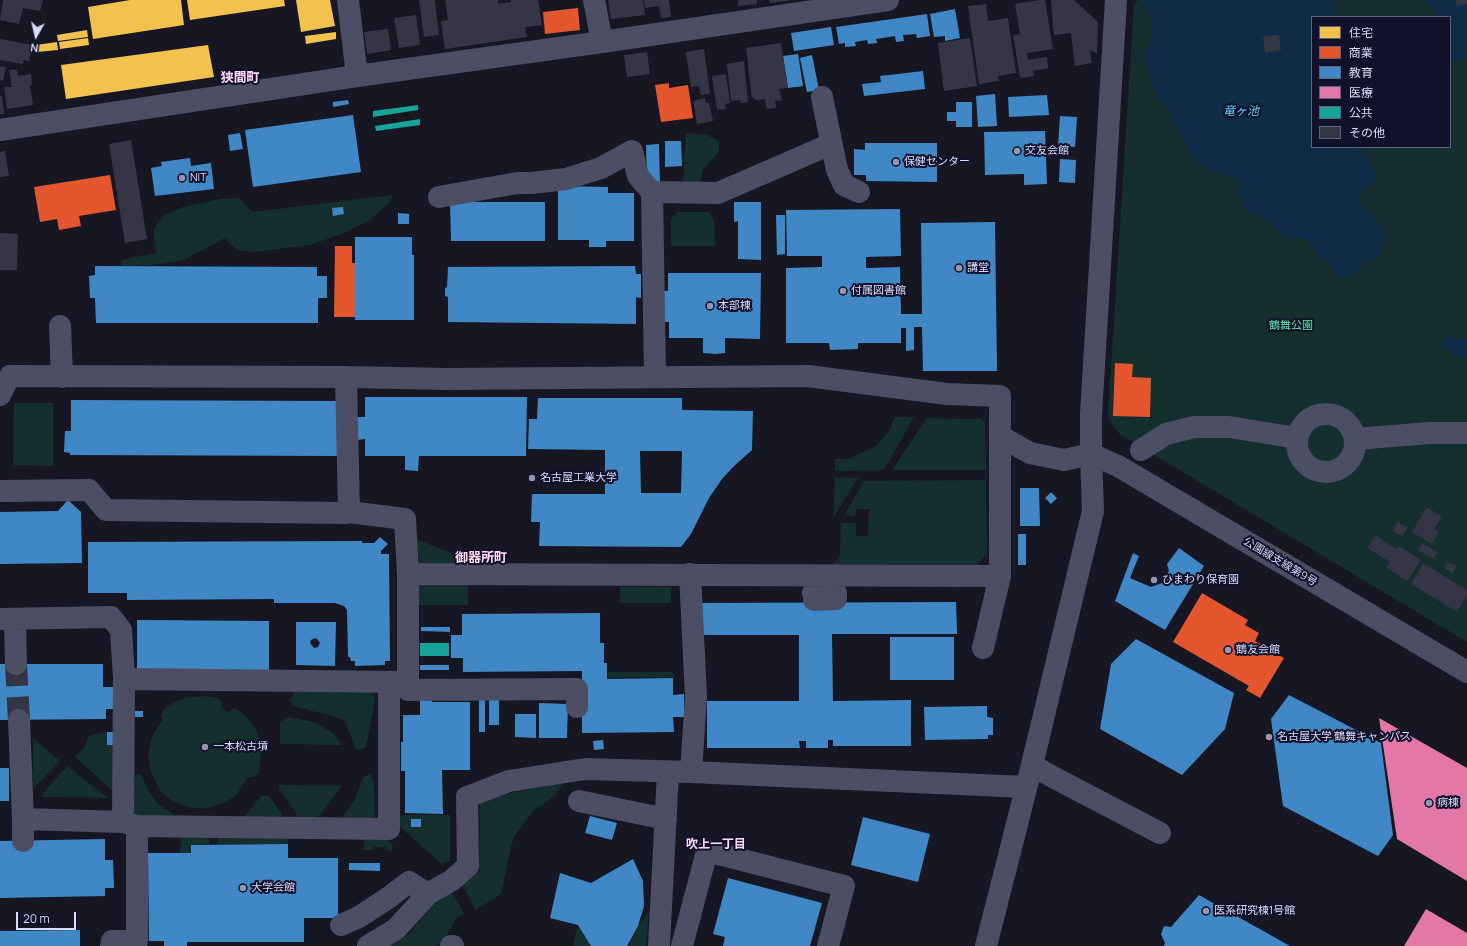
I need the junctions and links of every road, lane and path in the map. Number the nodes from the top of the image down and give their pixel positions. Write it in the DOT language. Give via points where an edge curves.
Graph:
graph roads {
  1 [pos="348,0"];
  2 [pos="594,0"];
  3 [pos="888,0"];
  4 [pos="1116,0"];
  5 [pos="602,42"];
  6 [pos="357,76"];
  7 [pos="822,97"];
  8 [pos="0,130"];
  9 [pos="831,144"];
  10 [pos="652,192"];
  11 [pos="859,192"];
  12 [pos="439,197"];
  13 [pos="60,326"];
  14 [pos="62,377"];
  15 [pos="346,377"];
  16 [pos="655,377"];
  17 [pos="0,395"];
  18 [pos="1467,433"];
  19 [pos="1000,436"];
  20 [pos="1296,438"];
  21 [pos="1355,439"];
  22 [pos="1141,450"];
  23 [pos="1091,454"];
  24 [pos="0,491"];
  25 [pos="349,512"];
  26 [pos="408,574"];
  27 [pos="690,574"];
  28 [pos="1000,576"];
  29 [pos="7,619"];
  30 [pos="984,648"];
  31 [pos="16,664"];
  32 [pos="1467,672"];
  33 [pos="124,679"];
  34 [pos="398,682"];
  35 [pos="577,707"];
  36 [pos="19,720"];
  37 [pos="1032,765"];
  38 [pos="668,772"];
  39 [pos="691,772"];
  40 [pos="1026,787"];
  41 [pos="579,801"];
  42 [pos="23,819"];
  43 [pos="666,819"];
  44 [pos="130,824"];
  45 [pos="1160,833"];
  46 [pos="23,841"];
  47 [pos="428,894"];
  48 [pos="341,925"];
  49 [pos="111,946"];
  50 [pos="368,946"];
  51 [pos="659,946"];
  52 [pos="682,946"];
  53 [pos="828,946"];
  54 [pos="986,946"];
  1 -- 6 [label="street"];
  2 -- 5 [label="street"];
  3 -- 5 [label="street"];
  4 -- 23 [label="street" via="1091,415"];
  5 -- 6 [label="street"];
  6 -- 8 [label="street"];
  7 -- 9 [label="street"];
  9 -- 10 [label="street" via="718,193"];
  9 -- 11 [label="street" via="837,170 844,184"];
  10 -- 12 [label="street" via="638,176 632,151 601,168 566,179 517,183"];
  10 -- 16 [label="street"];
  13 -- 14 [label="street"];
  14 -- 15 [label="street"];
  14 -- 17 [label="street" via="10,376"];
  15 -- 16 [label="street"];
  15 -- 25 [label="street"];
  16 -- 19 [label="street" via="808,376 947,394 1000,396"];
  18 -- 21 [label="street"];
  19 -- 23 [label="street" via="1030,453 1064,460"];
  19 -- 28 [label="street"];
  20 -- 21 [label="street" via="1307,420 1324,414 1341,418 1353,431"];
  20 -- 21 [label="street" via="1297,451 1304,464 1312,470 1330,473 1342,467 1352,457"];
  20 -- 22 [label="street" via="1228,427 1194,427 1166,434"];
  23 -- 32 [label="street, 公園線支線第9号" via="1118,466"];
  23 -- 37 [label="street" via="1093,511"];
  24 -- 25 [label="street" via="89,490 106,510"];
  25 -- 26 [label="street" via="405,519"];
  26 -- 27 [label="street"];
  26 -- 34 [label="street"];
  27 -- 28 [label="street"];
  27 -- 39 [label="street" via="696,696"];
  28 -- 30 [label="street"];
  29 -- 31 [label="street"];
  29 -- 33 [label="street" via="111,617 121,630"];
  33 -- 34 [label="street"];
  33 -- 44 [label="street"];
  34 -- 35 [label="street" via="408,690 577,689"];
  34 -- 44 [label="street" via="389,829"];
  36 -- 42 [label="street"];
  37 -- 40 [label="street"];
  37 -- 45 [label="street"];
  38 -- 39 [label="street"];
  38 -- 43 [label="street"];
  38 -- 47 [label="street" via="585,769 509,781 467,797 468,866 452,880"];
  39 -- 40 [label="street"];
  40 -- 54 [label="street"];
  41 -- 43 [label="street"];
  42 -- 44 [label="street"];
  42 -- 46 [label="street"];
  43 -- 51 [label="street"];
  44 -- 49 [label="street" via="137,941 112,941"];
  47 -- 48 [label="street" via="409,882 359,917"];
  47 -- 50 [label="street" via="396,929"];
  52 -- 53 [label="street" via="707,851 844,886"];
}
